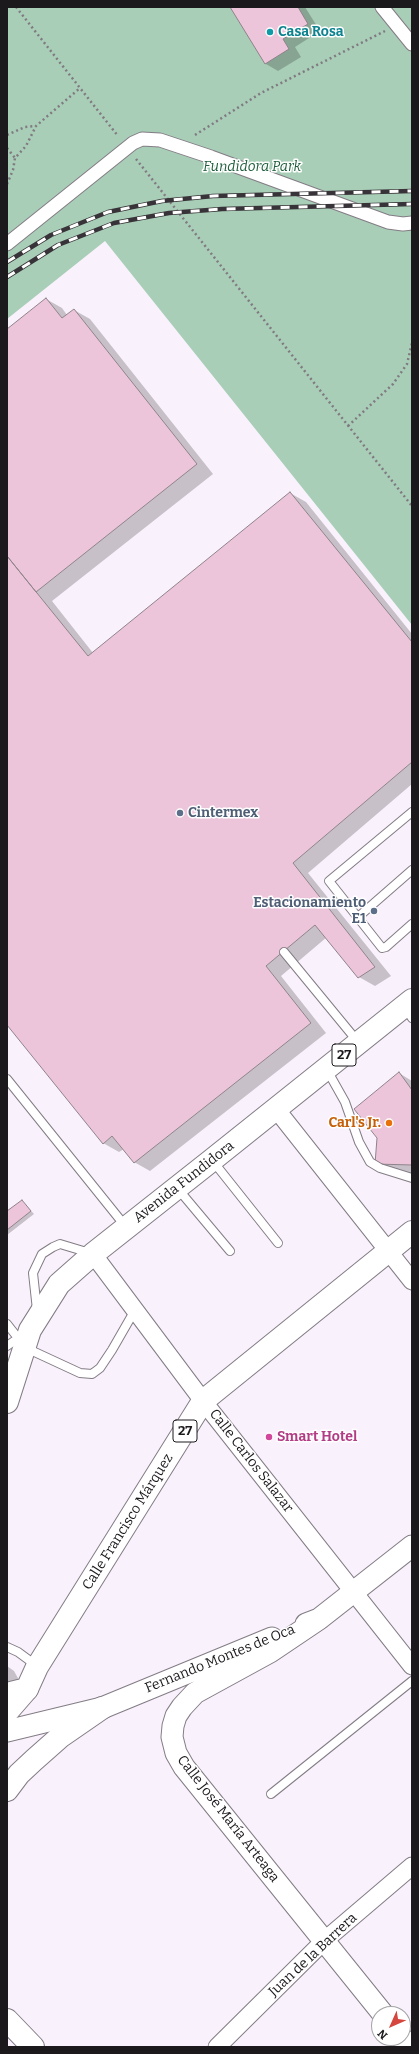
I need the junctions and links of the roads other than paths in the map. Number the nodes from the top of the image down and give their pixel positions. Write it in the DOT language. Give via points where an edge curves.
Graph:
graph roads {
  1 [pos="382,7"];
  2 [pos="412,44"];
  3 [pos="412,223"];
  4 [pos="7,244"];
  5 [pos="412,812"];
  6 [pos="412,870"];
  7 [pos="357,918"];
  8 [pos="412,924"];
  9 [pos="284,952"];
  10 [pos="409,1008"];
  11 [pos="358,1043"];
  12 [pos="327,1069"];
  13 [pos="7,1079"];
  14 [pos="276,1109"];
  15 [pos="212,1160"];
  16 [pos="412,1178"];
  17 [pos="177,1188"];
  18 [pos="126,1228"];
  19 [pos="412,1232"];
  20 [pos="278,1243"];
  21 [pos="230,1251"];
  22 [pos="389,1251"];
  23 [pos="93,1254"];
  24 [pos="412,1281"];
  25 [pos="135,1310"];
  26 [pos="7,1324"];
  27 [pos="21,1336"];
  28 [pos="203,1401"];
  29 [pos="7,1402"];
  30 [pos="412,1546"];
  31 [pos="353,1592"];
  32 [pos="319,1619"];
  33 [pos="7,1647"];
  34 [pos="412,1666"];
  35 [pos="37,1667"];
  36 [pos="412,1681"];
  37 [pos="17,1692"];
  38 [pos="102,1708"];
  39 [pos="7,1712"];
  40 [pos="7,1731"];
  41 [pos="7,1790"];
  42 [pos="272,1794"];
  43 [pos="412,1866"];
  44 [pos="324,1941"];
  45 [pos="377,2006"];
  46 [pos="7,2020"];
  47 [pos="33,2047"];
  48 [pos="217,2047"];
  1 -- 2 [label="street"];
  3 -- 4 [label="street" via="388,222 211,157 160,140 142,139 133,142"];
  5 -- 7 [label="lane" via="329,881"];
  6 -- 7 [label="lane"];
  7 -- 8 [label="lane" via="382,948"];
  9 -- 11 [label="lane"];
  10 -- 11 [label="main road, Avenida Fundidora / 27"];
  11 -- 12 [label="main road, Avenida Fundidora / 27"];
  12 -- 14 [label="main road, Avenida Fundidora / 27"];
  12 -- 16 [label="lane" via="345,1102 359,1142 370,1162 380,1168"];
  13 -- 18 [label="lane"];
  14 -- 15 [label="main road, Avenida Fundidora / 27"];
  14 -- 22 [label="street"];
  15 -- 17 [label="main road, Avenida Fundidora / 27"];
  15 -- 20 [label="lane"];
  17 -- 18 [label="main road, Avenida Fundidora / 27"];
  17 -- 21 [label="lane"];
  18 -- 23 [label="main road, Avenida Fundidora / 27"];
  19 -- 22 [label="main road, Calle Francisco Márquez / 27"];
  22 -- 24 [label="street"];
  22 -- 28 [label="main road, Calle Francisco Márquez / 27"];
  23 -- 25 [label="street, Calle Carlos Salazar"];
  23 -- 27 [label="main road, Avenida Fundidora / 27" via="59,1284"];
  23 -- 27 [label="lane" via="60,1244 42,1254 33,1273"];
  25 -- 27 [label="lane" via="100,1368 92,1374 80,1373"];
  25 -- 28 [label="street, Calle Carlos Salazar"];
  26 -- 27 [label="lane"];
  27 -- 29 [label="main road, Avenida Fundidora / 27"];
  28 -- 31 [label="street, Calle Carlos Salazar"];
  28 -- 35 [label="main road, Calle Francisco Márquez / 27"];
  30 -- 31 [label="street, Fernando Montes de Oca"];
  31 -- 32 [label="street, Fernando Montes de Oca"];
  31 -- 34 [label="street, Calle Carlos Salazar"];
  32 -- 38 [label="street, Fernando Montes de Oca"];
  32 -- 44 [label="street, Calle José María Arteaga" via="270,1652 195,1693 176,1716 172,1737 176,1753 184,1766"];
  33 -- 35 [label="lane"];
  35 -- 37 [label="main road, Calle Francisco Márquez / 27"];
  36 -- 42 [label="lane"];
  37 -- 39 [label="main road, 27"];
  38 -- 40 [label="street, Fernando Montes de Oca"];
  38 -- 41 [label="main road" via="60,1737 19,1774"];
  43 -- 44 [label="street, Juan de la Barrera"];
  44 -- 45 [label="street, Calle José María Arteaga"];
  44 -- 48 [label="street, Juan de la Barrera"];
  46 -- 47 [label="main road"];
}
